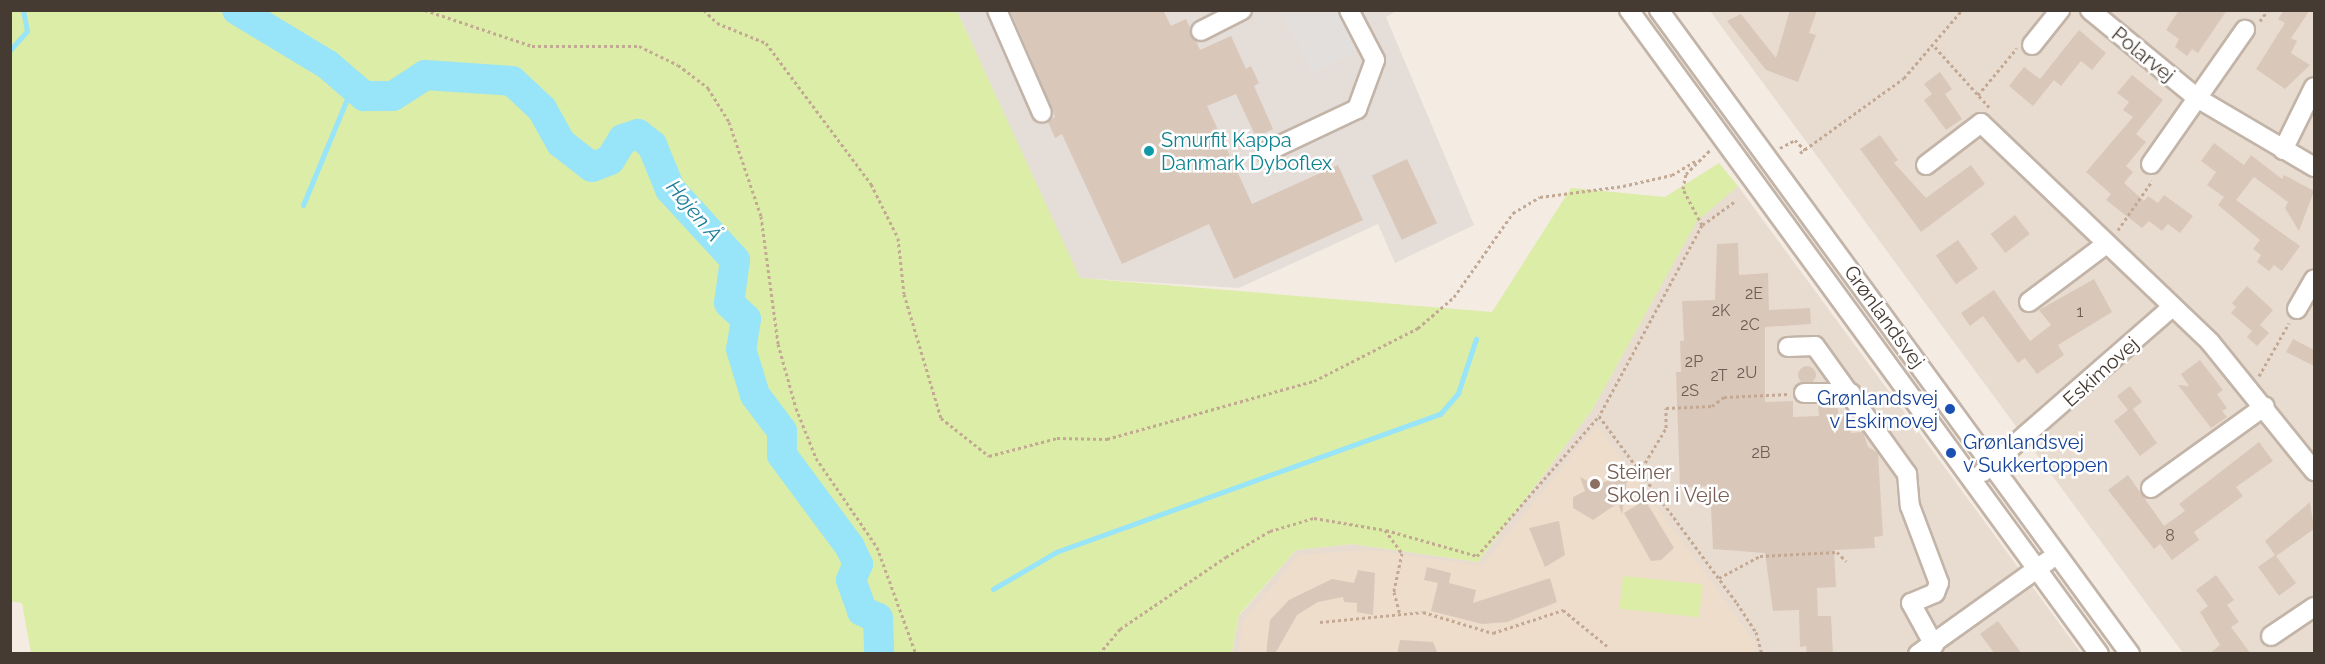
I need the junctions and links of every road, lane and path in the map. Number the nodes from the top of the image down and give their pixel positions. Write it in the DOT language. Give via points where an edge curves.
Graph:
graph roads {
  1 [pos="425,10"];
  2 [pos="704,10"];
  3 [pos="997,10"];
  4 [pos="1242,10"];
  5 [pos="1349,10"];
  6 [pos="1629,10"];
  7 [pos="1659,10"];
  8 [pos="1962,10"];
  9 [pos="2060,10"];
  10 [pos="2090,10"];
  11 [pos="2245,30"];
  12 [pos="1201,31"];
  13 [pos="2032,45"];
  14 [pos="2314,87"];
  15 [pos="1978,95"];
  16 [pos="2197,98"];
  17 [pos="1042,113"];
  18 [pos="1716,146"];
  19 [pos="1804,150"];
  20 [pos="2283,150"];
  21 [pos="1266,152"];
  22 [pos="1800,153"];
  23 [pos="1768,157"];
  24 [pos="1695,161"];
  25 [pos="2151,164"];
  26 [pos="1926,165"];
  27 [pos="2314,167"];
  28 [pos="1734,202"];
  29 [pos="1702,225"];
  30 [pos="2110,240"];
  31 [pos="2314,279"];
  32 [pos="2029,302"];
  33 [pos="2172,307"];
  34 [pos="2297,309"];
  35 [pos="1788,347"];
  36 [pos="2259,376"];
  37 [pos="1804,393"];
  38 [pos="1851,393"];
  39 [pos="2265,406"];
  40 [pos="1599,416"];
  41 [pos="1992,465"];
  42 [pos="2314,471"];
  43 [pos="1639,473"];
  44 [pos="1972,481"];
  45 [pos="2151,488"];
  46 [pos="1385,530"];
  47 [pos="2057,555"];
  48 [pos="1846,561"];
  49 [pos="2038,568"];
  50 [pos="1719,578"];
  51 [pos="2314,607"];
  52 [pos="1400,615"];
  53 [pos="1320,622"];
  54 [pos="2271,636"];
  55 [pos="1607,646"];
  56 [pos="1926,649"];
  57 [pos="915,654"];
  58 [pos="1099,654"];
  59 [pos="1762,654"];
  60 [pos="2099,654"];
  61 [pos="2130,654"];
  1 -- 57 [label="path" via="532,45 639,46 678,65 708,88 729,122 761,216 778,344 796,408 816,458 877,547 909,624"];
  2 -- 24 [label="path" via="717,23 766,43 871,184 898,238 904,294 941,418 989,456 1057,438 1107,439 1314,381 1418,328 1454,297 1513,213 1539,197 1633,184 1672,175"];
  3 -- 17 [label="street"];
  4 -- 12 [label="street"];
  5 -- 21 [label="street" via="1375,60 1357,109"];
  6 -- 44 [label="street, Grønlandsvej"];
  7 -- 23 [label="street, Grønlandsvej"];
  8 -- 19 [label="path" via="1904,78"];
  9 -- 13 [label="street"];
  10 -- 16 [label="street, Polarvej"];
  11 -- 16 [label="street"];
  13 -- 15 [label="path" via="2022,43"];
  14 -- 20 [label="street"];
  16 -- 20 [label="street, Polarvej"];
  16 -- 25 [label="street"];
  18 -- 24 [label="path"];
  19 -- 22 [label="path"];
  19 -- 23 [label="path" via="1795,140"];
  20 -- 27 [label="street, Polarvej"];
  23 -- 41 [label="street, Grønlandsvej"];
  24 -- 29 [label="path" via="1683,189"];
  25 -- 30 [label="path" via="2155,177"];
  26 -- 30 [label="street" via="1981,123"];
  28 -- 29 [label="path"];
  29 -- 40 [label="path"];
  30 -- 32 [label="street"];
  30 -- 33 [label="street"];
  31 -- 34 [label="street"];
  33 -- 39 [label="street"];
  33 -- 41 [label="street, Eskimovej"];
  34 -- 36 [label="path"];
  35 -- 38 [label="street" via="1815,346"];
  37 -- 38 [label="street"];
  37 -- 43 [label="path" via="1724,397 1712,406 1666,408 1666,428"];
  38 -- 56 [label="street" via="1907,474 1910,506 1939,583 1935,593 1911,603"];
  39 -- 42 [label="street"];
  39 -- 45 [label="street"];
  40 -- 43 [label="path"];
  40 -- 46 [label="path" via="1477,556"];
  41 -- 44 [label="street, Eskimovej"];
  41 -- 47 [label="street, Grønlandsvej"];
  43 -- 50 [label="path"];
  44 -- 49 [label="street, Grønlandsvej"];
  46 -- 52 [label="path" via="1402,553 1394,592"];
  46 -- 58 [label="path" via="1314,518 1270,531 1120,629"];
  47 -- 49 [label="street"];
  47 -- 61 [label="street, Grønlandsvej"];
  48 -- 50 [label="path" via="1837,552 1760,556"];
  49 -- 56 [label="street"];
  49 -- 60 [label="street, Grønlandsvej"];
  50 -- 59 [label="path" via="1756,632"];
  51 -- 54 [label="street"];
  52 -- 53 [label="path"];
  52 -- 55 [label="path" via="1423,612 1493,633 1563,610"];
}
